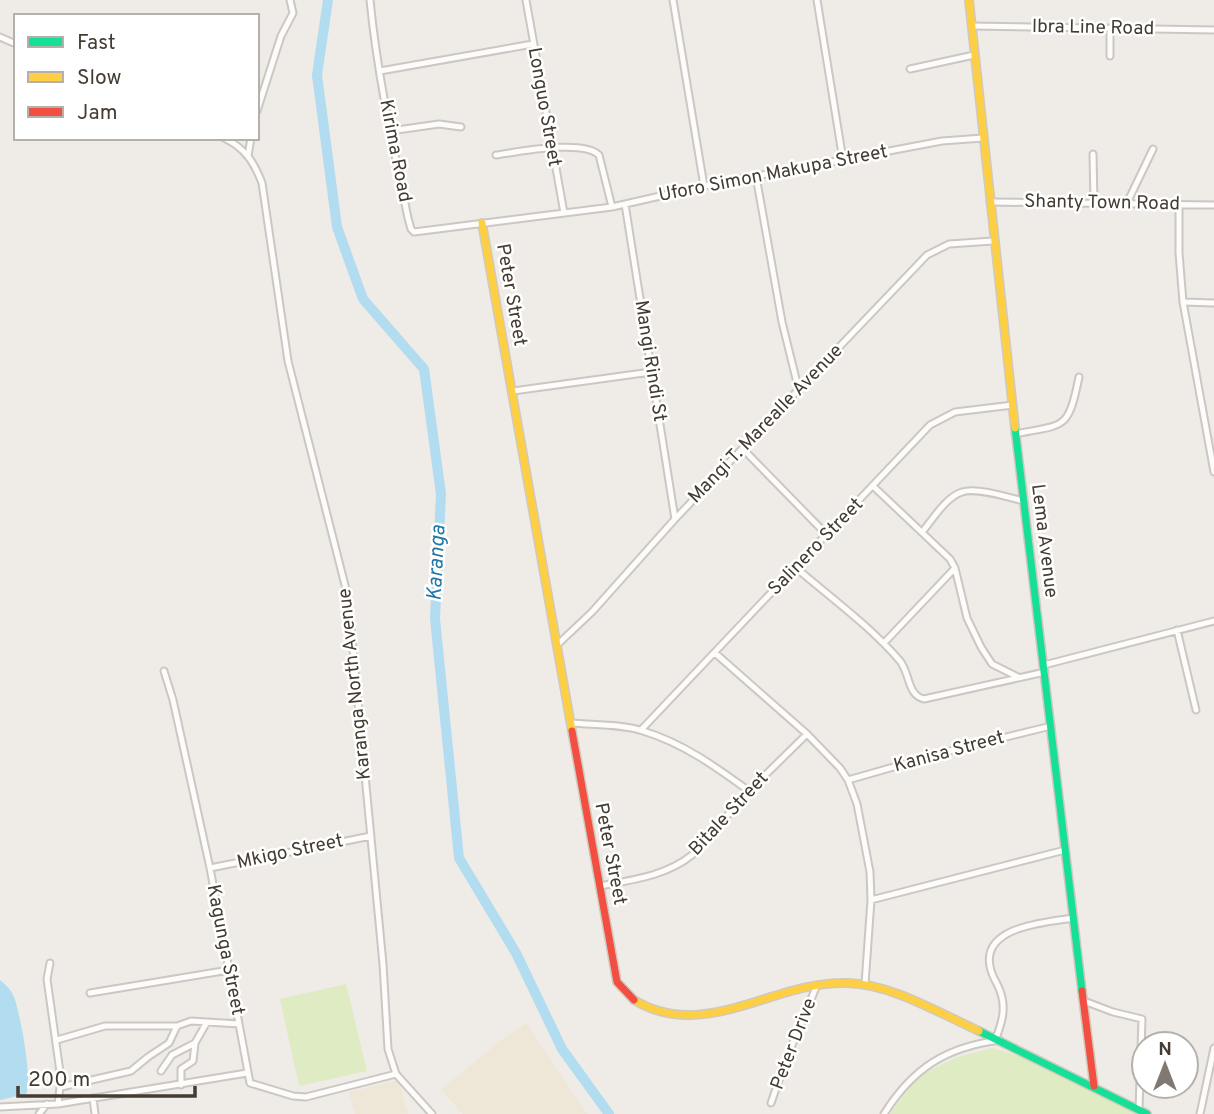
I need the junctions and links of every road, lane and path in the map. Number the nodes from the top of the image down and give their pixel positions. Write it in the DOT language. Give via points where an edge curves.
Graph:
graph roads {
  1 [pos="290,0"];
  2 [pos="370,0"];
  3 [pos="526,0"];
  4 [pos="673,0"];
  5 [pos="817,0"];
  6 [pos="969,0"];
  7 [pos="972,26"];
  8 [pos="1111,28"];
  9 [pos="1214,30"];
  10 [pos="533,44"];
  11 [pos="974,55"];
  12 [pos="1110,55"];
  13 [pos="910,69"];
  14 [pos="380,71"];
  15 [pos="259,105"];
  16 [pos="461,127"];
  17 [pos="390,131"];
  18 [pos="983,138"];
  19 [pos="228,140"];
  20 [pos="251,140"];
  21 [pos="552,149"];
  22 [pos="1153,149"];
  23 [pos="1093,154"];
  24 [pos="496,155"];
  25 [pos="248,156"];
  26 [pos="843,160"];
  27 [pos="756,176"];
  28 [pos="704,186"];
  29 [pos="990,202"];
  30 [pos="1094,202"];
  31 [pos="1127,203"];
  32 [pos="625,204"];
  33 [pos="1179,205"];
  34 [pos="1214,205"];
  35 [pos="612,207"];
  36 [pos="564,213"];
  37 [pos="482,223"];
  38 [pos="993,241"];
  39 [pos="1183,302"];
  40 [pos="1214,303"];
  41 [pos="651,372"];
  42 [pos="1079,377"];
  43 [pos="513,391"];
  44 [pos="799,391"];
  45 [pos="1013,405"];
  46 [pos="1015,435"];
  47 [pos="743,449"];
  48 [pos="1214,472"];
  49 [pos="874,487"];
  50 [pos="1023,500"];
  51 [pos="675,519"];
  52 [pos="923,531"];
  53 [pos="828,536"];
  54 [pos="795,567"];
  55 [pos="955,568"];
  56 [pos="1214,621"];
  57 [pos="1177,630"];
  58 [pos="884,643"];
  59 [pos="557,645"];
  60 [pos="715,653"];
  61 [pos="1044,668"];
  62 [pos="164,671"];
  63 [pos="1018,677"];
  64 [pos="1196,710"];
  65 [pos="572,723"];
  66 [pos="1051,726"];
  67 [pos="641,730"];
  68 [pos="807,734"];
  69 [pos="848,780"];
  70 [pos="749,791"];
  71 [pos="370,836"];
  72 [pos="1065,850"];
  73 [pos="210,868"];
  74 [pos="600,886"];
  75 [pos="871,900"];
  76 [pos="1074,918"];
  77 [pos="50,963"];
  78 [pos="229,970"];
  79 [pos="865,984"];
  80 [pos="817,985"];
  81 [pos="90,993"];
  82 [pos="1084,1002"];
  83 [pos="207,1022"];
  84 [pos="239,1024"];
  85 [pos="177,1027"];
  86 [pos="998,1039"];
  87 [pos="57,1040"];
  88 [pos="195,1043"];
  89 [pos="1214,1048"];
  90 [pos="161,1071"];
  91 [pos="247,1073"];
  92 [pos="396,1074"];
  93 [pos="181,1085"];
  94 [pos="1094,1086"];
  95 [pos="61,1087"];
  96 [pos="93,1098"];
  97 [pos="771,1103"];
  98 [pos="47,1104"];
  99 [pos="58,1104"];
  100 [pos="0,1107"];
  101 [pos="1139,1110"];
  102 [pos="39,1114"];
  103 [pos="95,1114"];
  104 [pos="432,1114"];
  105 [pos="884,1114"];
  106 [pos="1147,1114"];
  107 [pos="1200,1114"];
  1 -- 15 [label="street" via="292,13"];
  2 -- 14 [label="street, Kirima Road"];
  3 -- 10 [label="street, Longuo Street"];
  4 -- 28 [label="street"];
  5 -- 26 [label="street"];
  6 -- 7 [label="street, Lema Avenue"];
  7 -- 8 [label="street, Ibra Line Road"];
  7 -- 11 [label="street, Lema Avenue"];
  8 -- 9 [label="street, Ibra Line Road"];
  8 -- 12 [label="street"];
  10 -- 14 [label="street"];
  10 -- 21 [label="street, Longuo Street"];
  11 -- 13 [label="street"];
  11 -- 18 [label="street, Lema Avenue"];
  14 -- 17 [label="street, Kirima Road"];
  16 -- 17 [label="street" via="439,124"];
  17 -- 37 [label="street, Kirima Road" via="411,229 418,232"];
  18 -- 26 [label="street, Uforo Simon Makupa Street"];
  18 -- 29 [label="street, Lema Avenue"];
  19 -- 25 [label="street, Karanga North Avenue"];
  20 -- 25 [label="street"];
  21 -- 24 [label="street"];
  21 -- 35 [label="street" via="585,148 597,153"];
  21 -- 36 [label="street, Longuo Street"];
  22 -- 31 [label="street"];
  23 -- 30 [label="street"];
  25 -- 71 [label="street, Karanga North Avenue" via="262,183 288,361 348,597"];
  26 -- 27 [label="street, Uforo Simon Makupa Street"];
  27 -- 28 [label="street, Uforo Simon Makupa Street"];
  27 -- 44 [label="street"];
  28 -- 32 [label="street, Uforo Simon Makupa Street"];
  29 -- 30 [label="street, Shanty Town Road"];
  29 -- 38 [label="street, Lema Avenue"];
  30 -- 31 [label="street, Shanty Town Road"];
  31 -- 33 [label="street, Shanty Town Road"];
  32 -- 35 [label="street, Uforo Simon Makupa Street"];
  32 -- 41 [label="street, Mangi Rindi St"];
  33 -- 34 [label="street, Shanty Town Road"];
  33 -- 39 [label="street"];
  35 -- 36 [label="street, Uforo Simon Makupa Street"];
  36 -- 37 [label="street, Uforo Simon Makupa Street"];
  37 -- 43 [label="street, Peter Street"];
  38 -- 44 [label="street, Mangi T. Marealle Avenue" via="949,244 927,255"];
  38 -- 45 [label="street, Lema Avenue"];
  39 -- 40 [label="street"];
  39 -- 48 [label="street"];
  41 -- 43 [label="street"];
  41 -- 51 [label="street, Mangi Rindi St"];
  42 -- 46 [label="street" via="1065,421"];
  43 -- 59 [label="street, Peter Street"];
  44 -- 47 [label="street, Mangi T. Marealle Avenue"];
  45 -- 46 [label="street, Lema Avenue"];
  45 -- 49 [label="street, Salinero Street" via="947,415 917,437"];
  46 -- 50 [label="street, Lema Avenue"];
  47 -- 51 [label="street, Mangi T. Marealle Avenue"];
  47 -- 53 [label="street"];
  49 -- 52 [label="street"];
  49 -- 53 [label="street, Salinero Street"];
  50 -- 52 [label="street" via="961,492"];
  50 -- 61 [label="street, Lema Avenue"];
  51 -- 59 [label="street, Mangi T. Marealle Avenue"];
  52 -- 55 [label="street"];
  53 -- 54 [label="street, Salinero Street"];
  54 -- 58 [label="street"];
  54 -- 60 [label="street, Salinero Street"];
  55 -- 58 [label="street"];
  55 -- 63 [label="street" via="963,607 981,647 992,664"];
  56 -- 57 [label="street"];
  57 -- 61 [label="street"];
  57 -- 64 [label="street"];
  58 -- 63 [label="street" via="904,667 919,698"];
  59 -- 65 [label="street, Peter Street"];
  60 -- 67 [label="street, Salinero Street"];
  60 -- 68 [label="street"];
  61 -- 63 [label="street"];
  61 -- 66 [label="street, Lema Avenue"];
  62 -- 73 [label="street, Kagunga Street"];
  65 -- 67 [label="street"];
  65 -- 74 [label="street, Peter Street"];
  66 -- 69 [label="street, Kanisa Street"];
  66 -- 72 [label="street, Lema Avenue"];
  67 -- 70 [label="street" via="673,742"];
  68 -- 69 [label="street"];
  68 -- 70 [label="street, Bitale Street"];
  69 -- 75 [label="street" via="865,841"];
  70 -- 74 [label="street, Bitale Street" via="681,864"];
  71 -- 73 [label="street, Mkigo Street"];
  71 -- 92 [label="street, Karanga North Avenue" via="388,1049"];
  72 -- 75 [label="street"];
  72 -- 76 [label="street, Lema Avenue"];
  73 -- 78 [label="street, Kagunga Street"];
  74 -- 80 [label="street, Peter Street" via="617,982 635,1002 659,1012 714,1016"];
  75 -- 79 [label="street"];
  76 -- 82 [label="street, Lema Avenue"];
  76 -- 86 [label="street" via="1012,930 992,949 989,965 1004,1003"];
  77 -- 87 [label="street" via="47,979"];
  78 -- 81 [label="street"];
  78 -- 84 [label="street, Kagunga Street"];
  79 -- 80 [label="street, Peter Street"];
  79 -- 86 [label="street, Peter Street"];
  80 -- 97 [label="street, Peter Drive"];
  82 -- 94 [label="street, Lema Avenue"];
  82 -- 101 [label="street" via="1142,1018"];
  83 -- 84 [label="street"];
  83 -- 85 [label="street" via="191,1021"];
  83 -- 88 [label="street"];
  84 -- 91 [label="street, Kagunga Street"];
  85 -- 87 [label="street" via="105,1026"];
  85 -- 95 [label="street" via="169,1043 131,1072"];
  86 -- 94 [label="street, Peter Street"];
  86 -- 105 [label="street" via="933,1060 919,1070"];
  87 -- 95 [label="street"];
  88 -- 90 [label="street" via="172,1055"];
  88 -- 93 [label="street" via="192,1061 181,1069"];
  89 -- 107 [label="street"];
  91 -- 92 [label="street" via="250,1083 306,1097"];
  91 -- 93 [label="street"];
  92 -- 104 [label="street, Karanga North Avenue"];
  93 -- 96 [label="street"];
  94 -- 101 [label="street, Peter Street"];
  95 -- 99 [label="street"];
  96 -- 99 [label="street"];
  96 -- 103 [label="street"];
  98 -- 99 [label="street"];
  98 -- 100 [label="street"];
  98 -- 102 [label="street"];
  101 -- 106 [label="street, Peter Street"];
}
